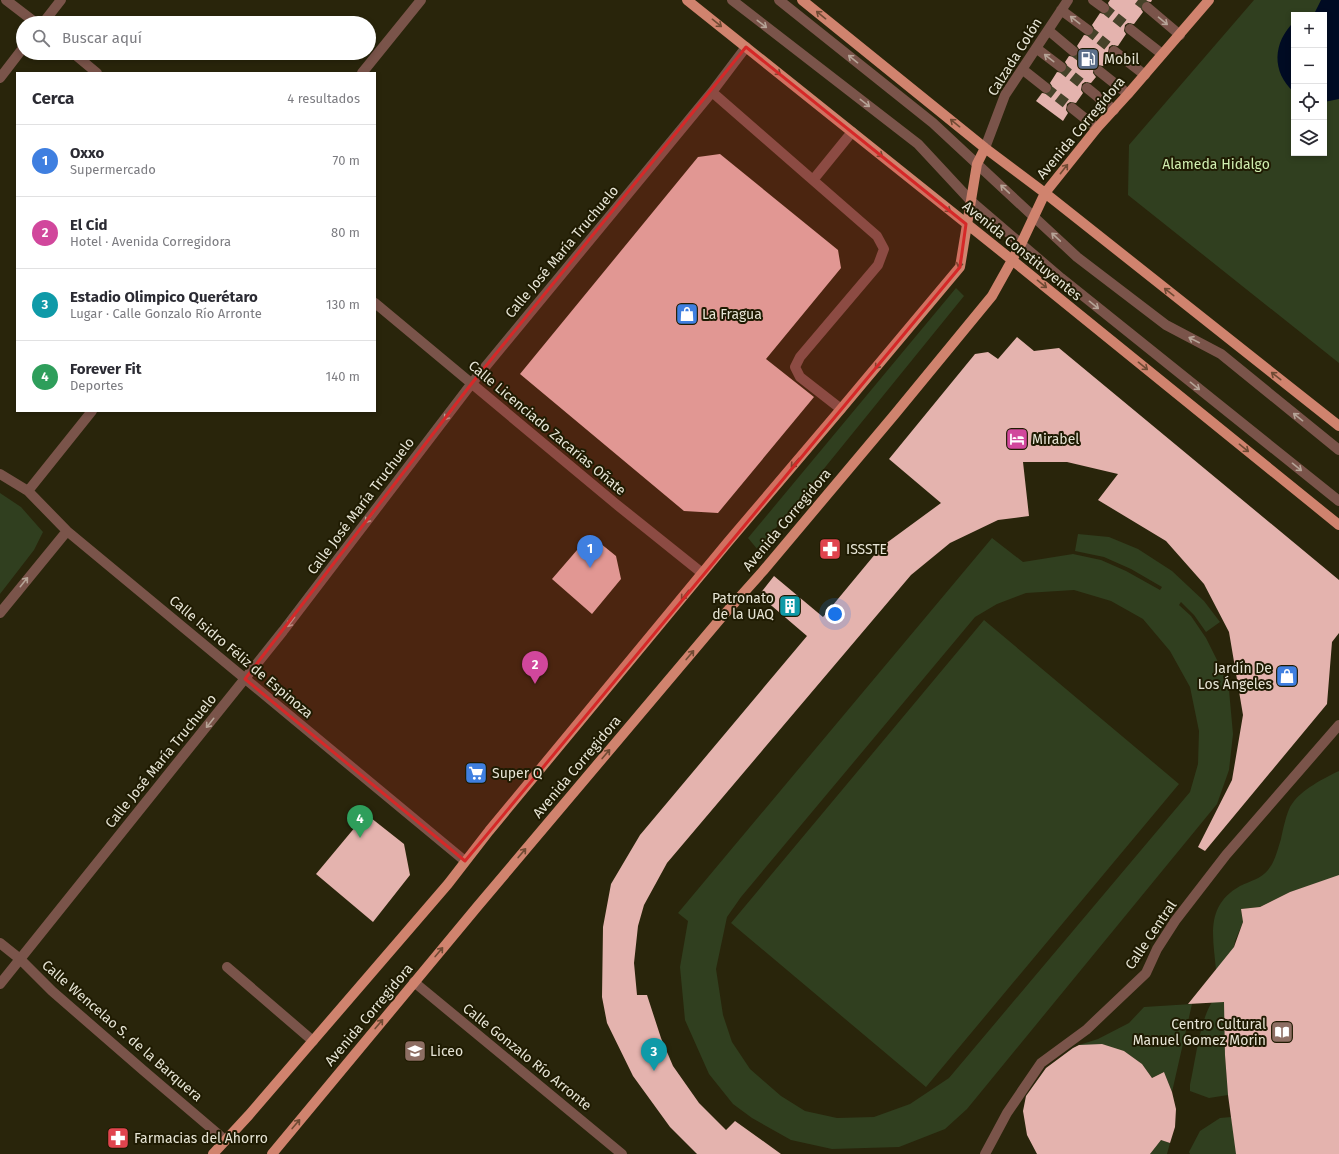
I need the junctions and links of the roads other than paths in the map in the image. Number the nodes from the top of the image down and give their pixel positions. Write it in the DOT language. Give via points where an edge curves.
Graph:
graph roads {
  1 [pos="6,0"];
  2 [pos="61,0"];
  3 [pos="421,0"];
  4 [pos="687,0"];
  5 [pos="732,0"];
  6 [pos="779,0"];
  7 [pos="802,0"];
  8 [pos="1068,0"];
  9 [pos="1093,0"];
  10 [pos="1209,0"];
  11 [pos="1146,7"];
  12 [pos="1104,8"];
  13 [pos="1061,10"];
  14 [pos="27,16"];
  15 [pos="48,16"];
  16 [pos="1130,29"];
  17 [pos="1048,30"];
  18 [pos="1088,30"];
  19 [pos="1180,35"];
  20 [pos="746,47"];
  21 [pos="1036,48"];
  22 [pos="1073,50"];
  23 [pos="1114,51"];
  24 [pos="1162,54"];
  25 [pos="376,56"];
  26 [pos="16,57"];
  27 [pos="81,60"];
  28 [pos="373,60"];
  29 [pos="1061,67"];
  30 [pos="1022,69"];
  31 [pos="1099,71"];
  32 [pos="96,72"];
  33 [pos="363,72"];
  34 [pos="1144,75"];
  35 [pos="0,78"];
  36 [pos="1046,88"];
  37 [pos="1087,88"];
  38 [pos="712,92"];
  39 [pos="1128,94"];
  40 [pos="1072,108"];
  41 [pos="1114,110"];
  42 [pos="1097,128"];
  43 [pos="852,132"];
  44 [pos="985,148"];
  45 [pos="977,164"];
  46 [pos="813,180"];
  47 [pos="1045,193"];
  48 [pos="971,201"];
  49 [pos="1034,216"];
  50 [pos="966,224"];
  51 [pos="1021,244"];
  52 [pos="1012,260"];
  53 [pos="376,304"];
  54 [pos="472,384"];
  55 [pos="841,409"];
  56 [pos="91,412"];
  57 [pos="1339,426"];
  58 [pos="1339,450"];
  59 [pos="0,474"];
  60 [pos="28,491"];
  61 [pos="1339,501"];
  62 [pos="1339,525"];
  63 [pos="67,531"];
  64 [pos="702,573"];
  65 [pos="0,613"];
  66 [pos="245,679"];
  67 [pos="1339,725"];
  68 [pos="465,862"];
  69 [pos="0,943"];
  70 [pos="20,959"];
  71 [pos="227,967"];
  72 [pos="414,982"];
  73 [pos="0,984"];
  74 [pos="313,1041"];
  75 [pos="225,1140"];
  76 [pos="213,1154"];
  77 [pos="272,1154"];
  78 [pos="622,1154"];
  79 [pos="985,1154"];
  1 -- 14 [label="street"];
  2 -- 15 [label="street"];
  3 -- 25 [label="street"];
  4 -- 20 [label="main road, Avenida Constituyentes, one-way"];
  5 -- 48 [label="street, one-way" via="918,144"];
  45 -- 6 [label="street, one-way" via="933,123"];
  44 -- 7 [label="main road, one-way"];
  8 -- 13 [label="street, Calzada Colón"];
  9 -- 12 [label="street"];
  10 -- 19 [label="main road, Avenida Corregidora"];
  11 -- 19 [label="street, one-way"];
  13 -- 17 [label="street, Calzada Colón"];
  18 -- 13 [label="street, one-way"];
  16 -- 24 [label="street"];
  17 -- 21 [label="street, Calzada Colón"];
  17 -- 22 [label="street"];
  19 -- 24 [label="main road, Avenida Corregidora"];
  20 -- 38 [label="street, Calle José María Truchuelo"];
  20 -- 43 [label="main road, Avenida Constituyentes, one-way"];
  29 -- 21 [label="street, one-way"];
  21 -- 30 [label="street, Calzada Colón"];
  23 -- 34 [label="street"];
  24 -- 34 [label="main road, Avenida Corregidora"];
  26 -- 35 [label="street"];
  27 -- 32 [label="street"];
  28 -- 33 [label="street"];
  30 -- 36 [label="street"];
  30 -- 44 [label="street, Calzada Colón" via="1005,95"];
  31 -- 39 [label="street"];
  34 -- 39 [label="main road, Avenida Corregidora"];
  37 -- 41 [label="street"];
  38 -- 46 [label="street"];
  38 -- 54 [label="street, Calle José María Truchuelo"];
  39 -- 41 [label="main road, Avenida Corregidora"];
  40 -- 42 [label="street"];
  41 -- 42 [label="main road, Avenida Corregidora"];
  47 -- 42 [label="main road, Avenida Corregidora, one-way"];
  43 -- 46 [label="street"];
  43 -- 50 [label="main road, Avenida Constituyentes, one-way"];
  44 -- 45 [label="main road, Calzada Colón"];
  44 -- 47 [label="main road"];
  45 -- 48 [label="main road, Calzada Colón"];
  49 -- 45 [label="street, one-way"];
  46 -- 55 [label="street" via="877,236 884,249 878,265 800,357 795,367 800,377"];
  47 -- 49 [label="main road, Avenida Corregidora"];
  57 -- 47 [label="main road, one-way"];
  48 -- 50 [label="main road, Calzada Colón"];
  48 -- 51 [label="street"];
  49 -- 51 [label="main road, Avenida Corregidora"];
  58 -- 49 [label="street, one-way" via="1220,354 1166,325 1078,257"];
  50 -- 52 [label="main road, Avenida Constituyentes"];
  50 -- 55 [label="main road, Avenida Corregidora, one-way" via="960,266"];
  51 -- 52 [label="main road, Avenida Corregidora"];
  51 -- 61 [label="street, one-way"];
  52 -- 62 [label="main road, Avenida Constituyentes, one-way"];
  72 -- 52 [label="main road, Avenida Corregidora, one-way" via="895,414 992,296"];
  53 -- 54 [label="street, Calle Licenciado Zacarías Oñate"];
  54 -- 64 [label="street, Calle Licenciado Zacarías Oñate"];
  54 -- 66 [label="street, Calle José María Truchuelo, one-way"];
  55 -- 64 [label="main road, Avenida Corregidora, one-way"];
  56 -- 60 [label="street"];
  59 -- 60 [label="street, Calle Isidro Féliz de Espinoza"];
  60 -- 63 [label="street, Calle Isidro Féliz de Espinoza"];
  65 -- 63 [label="street, one-way"];
  63 -- 66 [label="street, Calle Isidro Féliz de Espinoza"];
  64 -- 68 [label="main road, Avenida Corregidora, one-way"];
  66 -- 68 [label="street, Calle Isidro Féliz de Espinoza"];
  66 -- 70 [label="street, Calle José María Truchuelo, one-way"];
  67 -- 79 [label="street, Calle Central" via="1226,855 1175,921 1157,949 1146,973 1086,1030 1041,1063 1007,1113"];
  68 -- 74 [label="main road, Avenida Corregidora"];
  69 -- 70 [label="street, Calle Wencelao S. de la Barquera"];
  70 -- 73 [label="street, Calle José María Truchuelo"];
  70 -- 75 [label="street, Calle Wencelao S. de la Barquera" via="52,991"];
  71 -- 74 [label="street"];
  77 -- 72 [label="main road, Avenida Corregidora, one-way"];
  72 -- 78 [label="street, Calle Gonzalo Río Arronte"];
  74 -- 75 [label="main road, Avenida Corregidora"];
  75 -- 76 [label="main road, Avenida Corregidora"];
}
